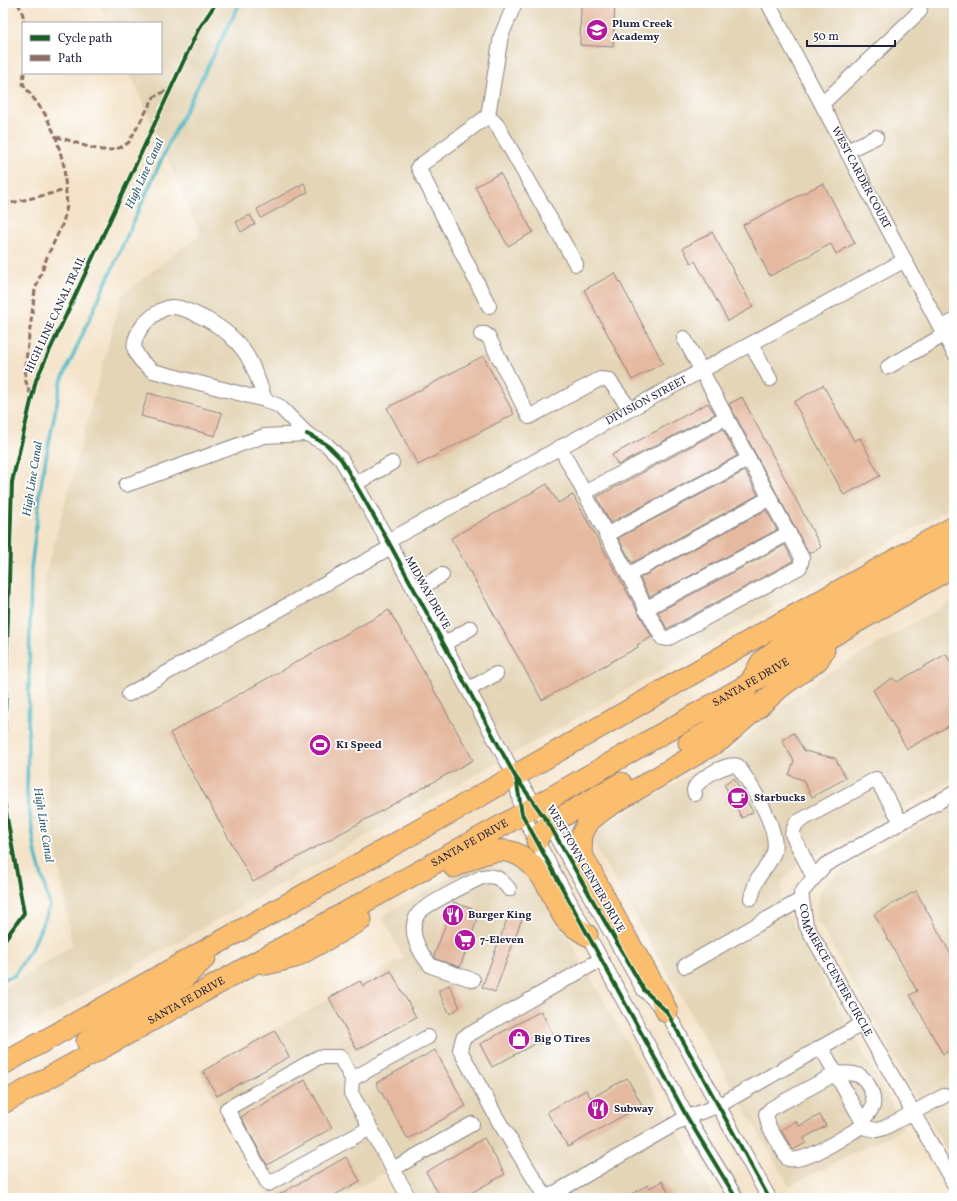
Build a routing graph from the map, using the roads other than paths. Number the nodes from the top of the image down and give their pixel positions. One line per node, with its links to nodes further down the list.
1 (515, 3): 5 (street)
2 (768, 3): 4 (street, WEST CARDER COURT)
3 (920, 12): 4 (street)
4 (822, 104): 7 (street, WEST CARDER COURT)
5 (488, 116): 9 (street); 10 (street)
6 (876, 137): 7 (street)
7 (847, 151): 8 (street, WEST CARDER COURT)
8 (905, 260): 12 (street, WEST CARDER COURT); 15 (street, DIVISION STREET)
9 (576, 264)
10 (489, 306)
11 (954, 321): 12 (street)
12 (942, 331): 16 (street, WEST CARDER COURT); 17 (street)
13 (481, 334): 21 (street)
14 (684, 338): 18 (street)
15 (751, 344): 18 (street, DIVISION STREET); 19 (street)
16 (954, 353)
17 (888, 366)
18 (701, 370): 21 (street, DIVISION STREET); 22 (street)
19 (770, 379)
20 (265, 400): 20 (street); 23 (street)
21 (630, 409): 24 (street, DIVISION STREET)
22 (727, 417): 25 (street); 29 (street)
23 (307, 434): 27 (street, MIDWAY DRIVE); 28 (street)
24 (560, 447): 29 (street); 34 (street, DIVISION STREET)
25 (749, 459): 30 (street); 33 (street)
26 (392, 463): 27 (street)
27 (355, 484): 34 (street, MIDWAY DRIVE)
28 (126, 485)
29 (584, 494): 33 (street)
30 (770, 498): 32 (street); 38 (street)
31 (954, 527): 48 (highway)
32 (789, 533): 40 (street); 40 (street)
33 (606, 535): 38 (street)
34 (390, 544): 39 (street, MIDWAY DRIVE); 47 (street, DIVISION STREET)
35 (954, 547): 45 (highway)
36 (954, 566): 42 (highway, SANTA FE DRIVE)
37 (442, 575): 39 (street)
38 (628, 576): 40 (street)
39 (415, 591): 43 (street, MIDWAY DRIVE)
40 (645, 609)
41 (472, 628): 43 (street)
42 (833, 636): 45 (highway, SANTA FE DRIVE); 65 (highway)
43 (444, 644): 46 (street, MIDWAY DRIVE)
44 (496, 674): 46 (street)
45 (750, 685): 51 (highway, SANTA FE DRIVE); 53 (highway)
46 (469, 689): 48 (street, MIDWAY DRIVE)
47 (129, 694)
48 (515, 776): 51 (street, WEST TOWN CENTER DRIVE); 59 (highway)
49 (954, 793): 52 (street, COMMERCE CENTER CIRCLE)
50 (695, 794): 57 (street)
51 (529, 809): 53 (street, WEST TOWN CENTER DRIVE); 54 (street, WEST TOWN CENTER DRIVE); 63 (highway, SANTA FE DRIVE)
52 (901, 822): 55 (street, COMMERCE CENTER CIRCLE); 55 (street)
53 (548, 824): 54 (highway); 65 (street, WEST TOWN CENTER DRIVE)
54 (537, 841): 60 (street, WEST TOWN CENTER DRIVE)
55 (814, 878): 58 (street, COMMERCE CENTER CIRCLE)
56 (509, 889): 64 (street)
57 (751, 898)
58 (802, 899): 62 (street); 66 (street, COMMERCE CENTER CIRCLE)
59 (230, 935): 69 (highway); 72 (highway)
60 (587, 935): 61 (street, WEST TOWN CENTER DRIVE); 63 (highway)
61 (600, 960): 77 (street, WEST TOWN CENTER DRIVE); 84 (street)
62 (685, 966)
63 (241, 970): 74 (highway, SANTA FE DRIVE)
64 (473, 980)
65 (667, 1012): 75 (street, WEST TOWN CENTER DRIVE)
66 (862, 1024): 68 (street); 76 (street, COMMERCE CENTER CIRCLE)
67 (428, 1036): 71 (street)
68 (821, 1047): 70 (street); 75 (street)
69 (3, 1064)
70 (835, 1074): 78 (street); 78 (street); 78 (street)
71 (352, 1079): 80 (street); 80 (street)
72 (3, 1089)
73 (944, 1096): 76 (street)
74 (3, 1103)
75 (718, 1106): 77 (street); 86 (street, WEST TOWN CENTER DRIVE)
76 (913, 1113): 78 (street); 82 (street, COMMERCE CENTER CIRCLE)
77 (687, 1117): 84 (street); 85 (street, WEST TOWN CENTER DRIVE)
78 (863, 1123)
79 (472, 1124): 81 (street)
80 (370, 1128): 81 (street)
81 (393, 1170): 83 (street)
82 (954, 1184)
83 (409, 1198)
84 (546, 1198)
85 (736, 1198)
86 (770, 1198)

